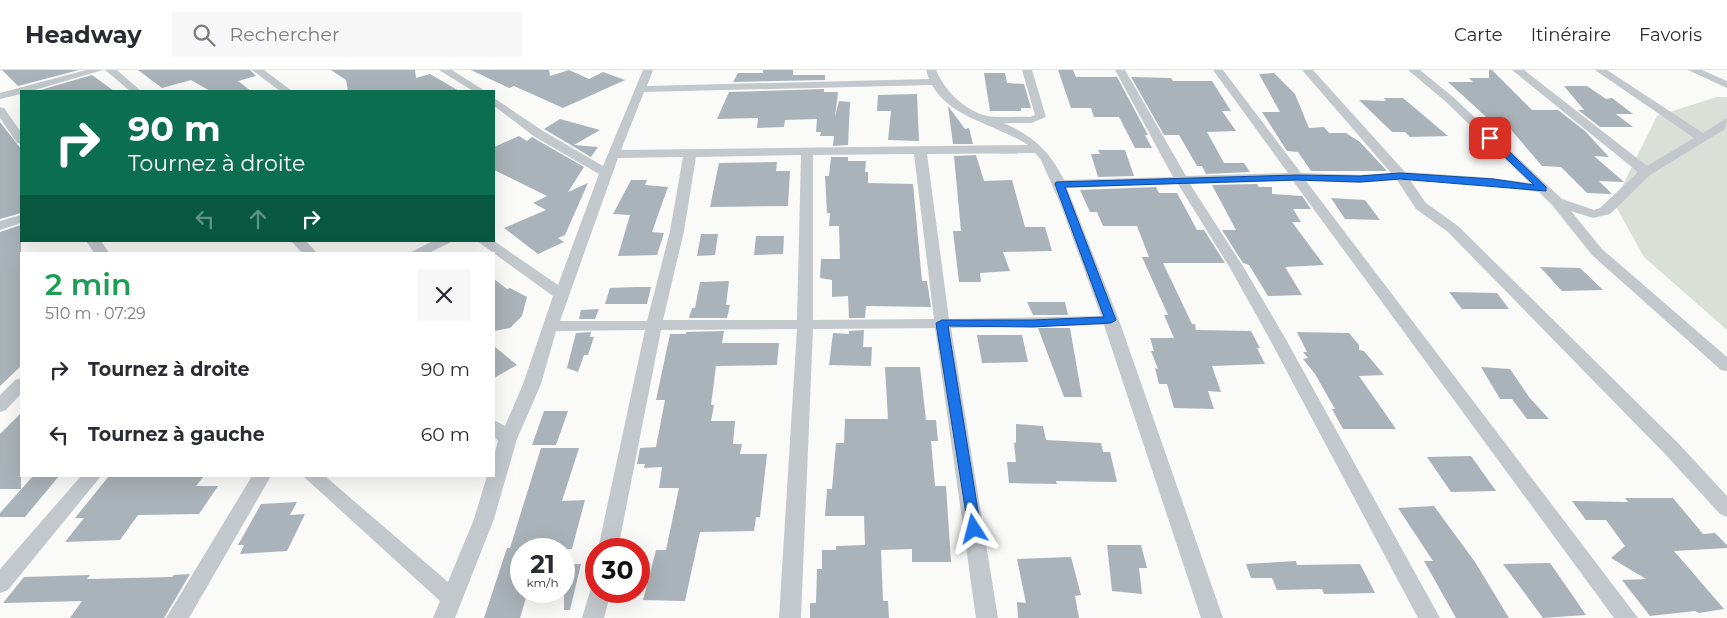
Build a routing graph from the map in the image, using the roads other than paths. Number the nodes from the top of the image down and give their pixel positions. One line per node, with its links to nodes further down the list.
1 (98, 70): 18 (street)
2 (110, 70): 19 (street)
3 (257, 70): 20 (street)
4 (444, 70): 21 (street)
5 (648, 70): 17 (street)
6 (931, 70): 15 (street)
7 (1027, 70): 26 (street)
8 (1120, 70): 40 (street)
9 (1218, 70): 39 (street)
10 (1307, 70): 38 (street)
11 (1413, 70): 42 (street)
12 (1516, 70): 36 (street)
13 (1600, 70): 29 (street)
14 (1693, 70): 16 (street)
15 (934, 82): 17 (street); 26 (street)
16 (1727, 85)
17 (640, 89): 35 (street)
18 (23, 90)
19 (135, 90)
20 (286, 90)
21 (478, 90)
22 (20, 91): 23 (street)
23 (0, 96)
24 (495, 102): 37 (street)
25 (0, 110): 28 (street)
26 (983, 119): 31 (street)
27 (1727, 121): 29 (street)
28 (5, 128): 30 (street)
29 (1702, 138): 36 (street)
30 (20, 139)
31 (1039, 149): 32 (street); 41 (street)
32 (920, 150): 33 (street); 57 (street)
33 (807, 152): 34 (street); 58 (street)
34 (690, 153): 35 (street); 59 (street)
35 (614, 154): 37 (street)
36 (1646, 172): 44 (street)
37 (606, 173): 55 (street)
38 (1400, 176): 39 (street); 42 (street); 69 (street)
39 (1296, 177): 40 (street); 81 (street)
40 (1182, 181): 41 (street); 80 (street)
41 (1060, 184): 56 (street)
42 (1543, 189): 43 (street)
43 (1557, 202): 44 (street); 47 (street)
44 (1593, 214): 47 (street)
45 (20, 219): 46 (street)
46 (0, 226)
47 (1582, 233): 61 (street)
48 (94, 242): 52 (street)
49 (299, 242): 53 (street)
50 (444, 242): 54 (street)
51 (485, 242): 55 (street)
52 (101, 252)
53 (309, 252)
54 (419, 252)
55 (562, 294): 60 (street)
56 (1111, 320): 57 (street); 79 (street)
57 (942, 323): 58 (street); 78 (street)
58 (804, 324): 59 (street); 77 (street)
59 (654, 325): 60 (street); 70 (street)
60 (550, 326): 65 (street)
61 (1727, 366)
62 (20, 385): 63 (street)
63 (0, 406)
64 (495, 427): 65 (street)
65 (508, 439): 72 (street)
66 (91, 477): 71 (street)
67 (261, 477): 74 (street)
68 (313, 477): 72 (street)
69 (1727, 509)
70 (610, 538)
71 (0, 584)
72 (452, 598): 75 (street)
73 (597, 603): 76 (street)
74 (177, 618)
75 (444, 618)
76 (593, 618)
77 (790, 618)
78 (987, 618)
79 (1212, 618)
80 (1429, 618)
81 (1626, 618)

